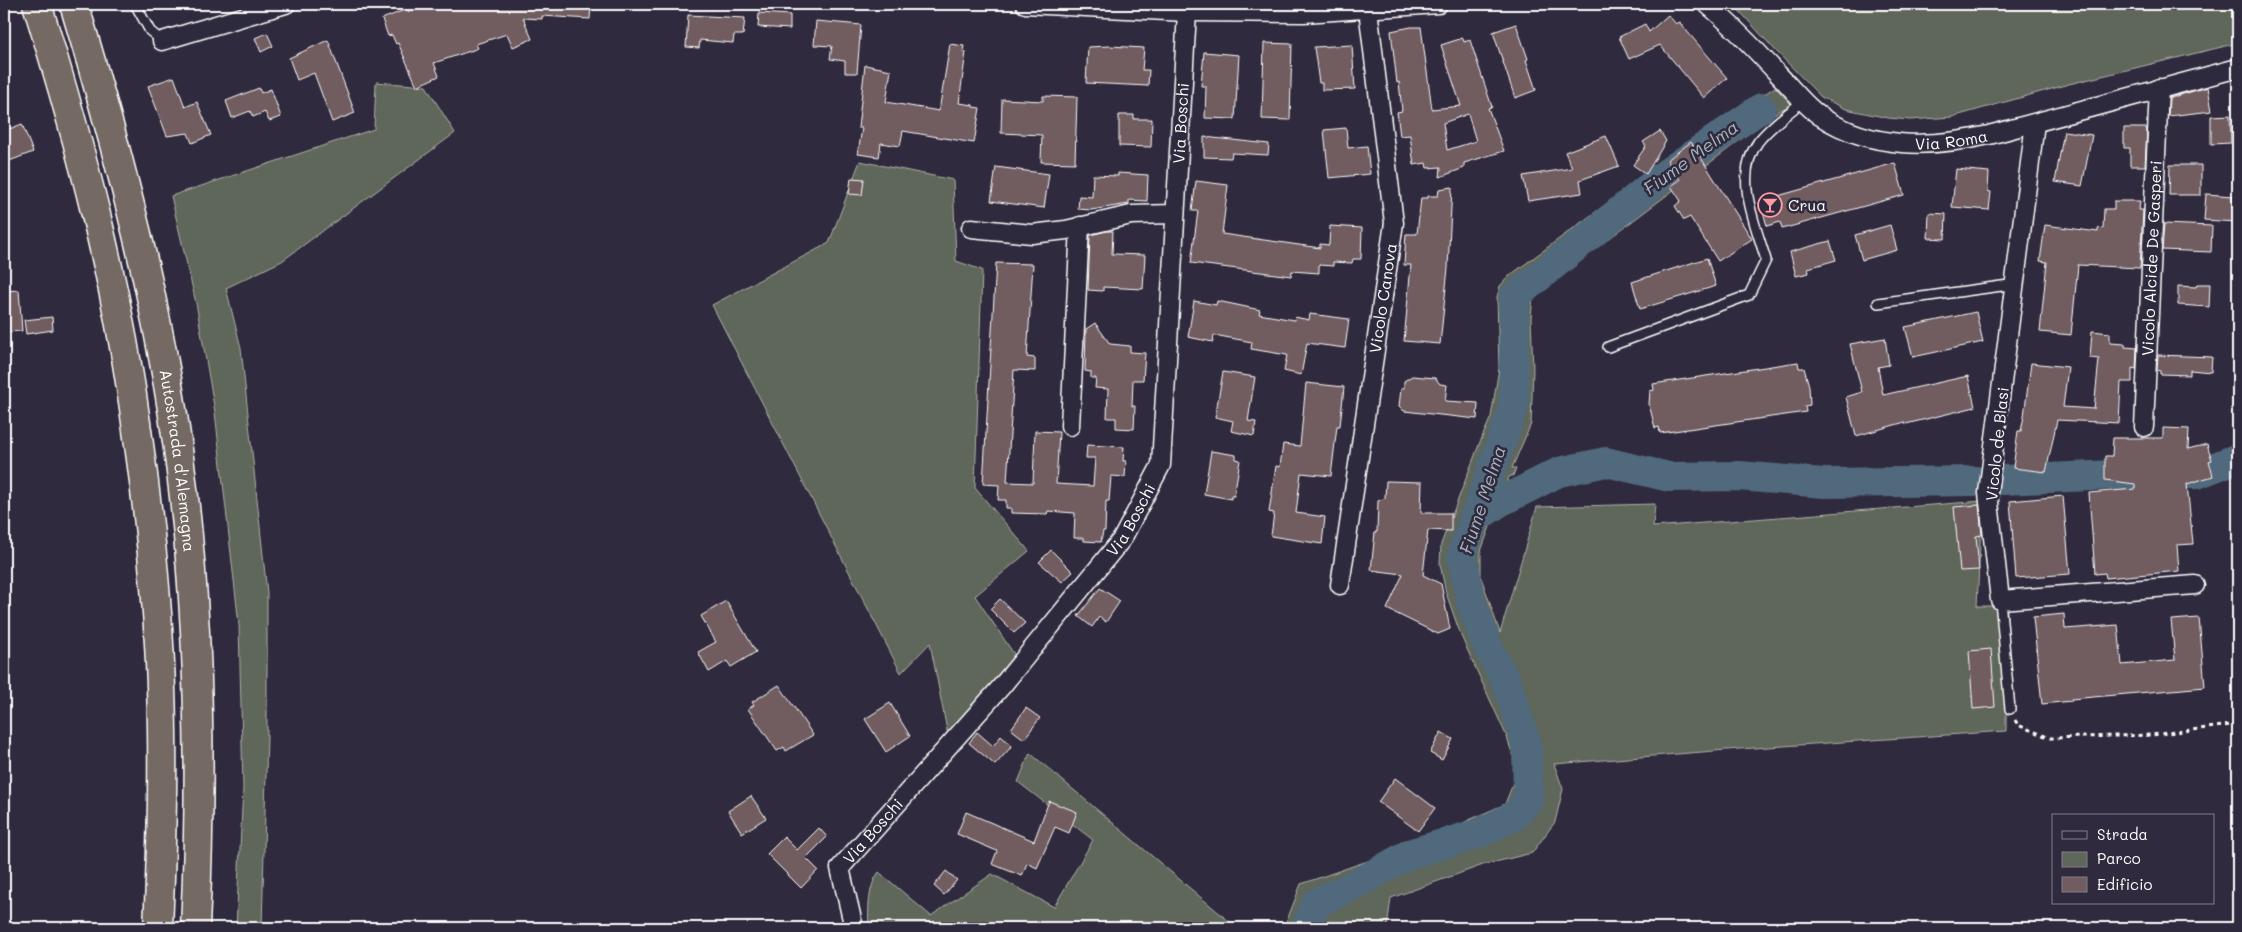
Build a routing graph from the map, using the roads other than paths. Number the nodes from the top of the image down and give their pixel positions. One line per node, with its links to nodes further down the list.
1 (37, 4): 27 (highway)
2 (74, 4): 28 (highway, Autostrada d'Alemagna)
3 (135, 4): 10 (lane)
4 (286, 4): 10 (street)
5 (1025, 4): 9 (street)
6 (1438, 4): 8 (street)
7 (1707, 4): 13 (street, Via Roma)
8 (1368, 9): 9 (street); 23 (street, Vicolo Canova)
9 (1187, 12): 15 (street, Via Boschi)
10 (162, 41)
11 (2238, 68): 12 (street, Via Roma)
12 (2159, 88): 14 (street, Via Roma); 22 (street, Vicolo Alcide De Gasperi)
13 (1804, 100): 14 (street, Via Roma); 20 (lane)
14 (2035, 123): 18 (street, Vicolo de Blasi)
15 (1176, 214): 16 (street); 29 (street, Via Boschi)
16 (1080, 226): 17 (street); 21 (street)
17 (971, 228)
18 (2016, 284): 19 (lane); 25 (street, Vicolo de Blasi)
19 (1878, 303)
20 (1608, 347)
21 (1070, 426)
22 (2144, 427)
23 (1340, 585)
24 (2195, 585): 25 (street)
25 (2000, 600): 26 (lane)
26 (2010, 709)
27 (158, 928)
28 (195, 928)
29 (854, 928)

